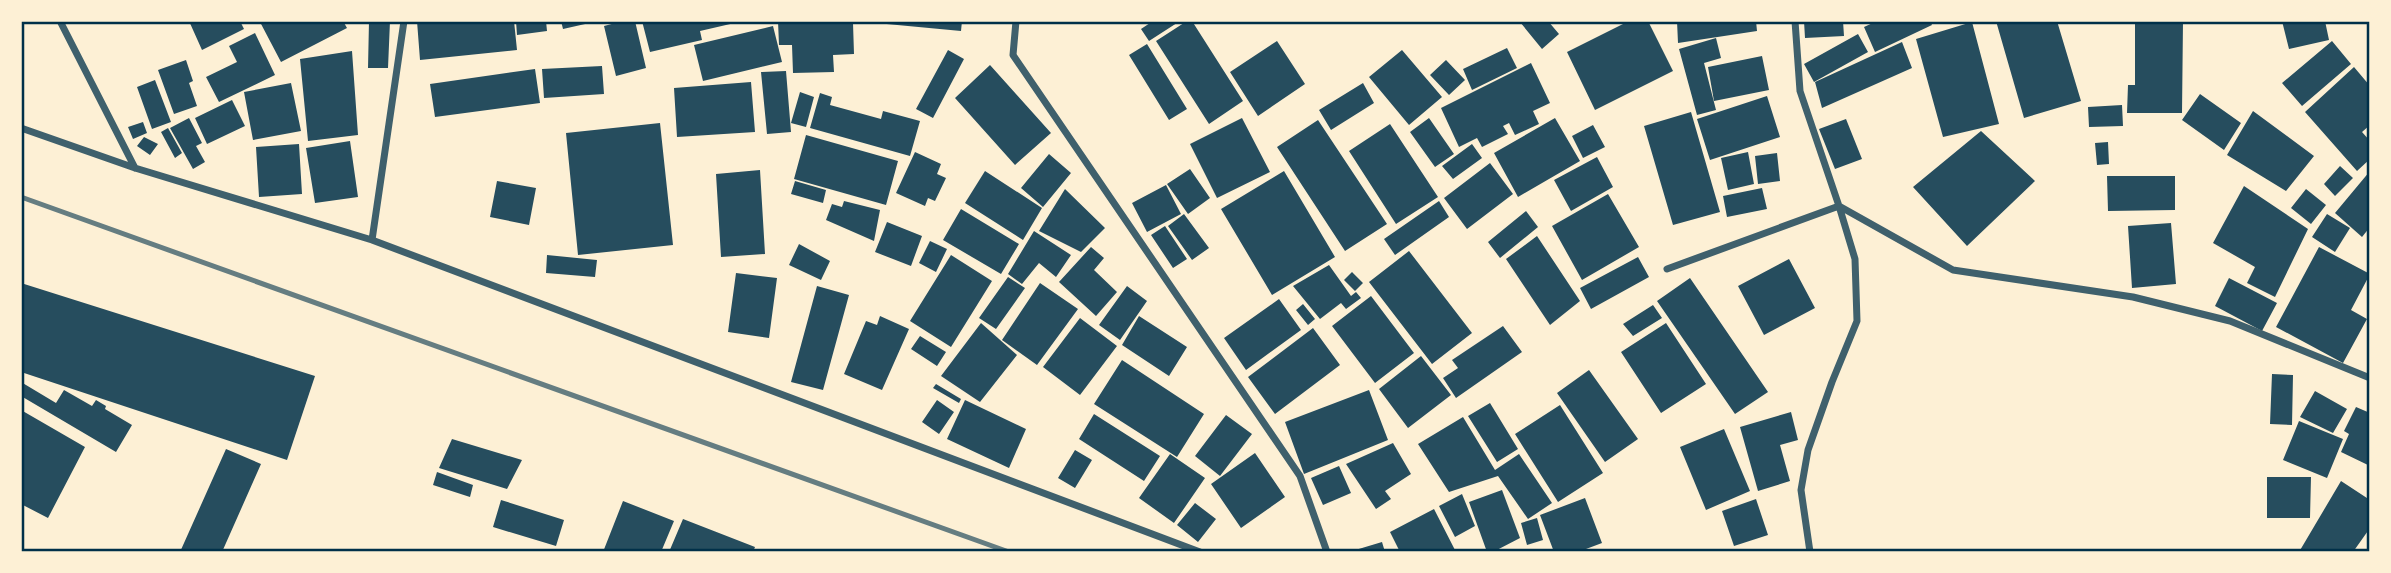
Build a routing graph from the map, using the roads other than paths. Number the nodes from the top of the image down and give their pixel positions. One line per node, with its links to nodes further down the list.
1 (60, 21): 6 (street)
2 (404, 21): 8 (street)
3 (1016, 21): 12 (street)
4 (1795, 21): 7 (street)
5 (21, 128): 6 (street)
6 (135, 168): 8 (street)
7 (1839, 206): 9 (street); 10 (street); 13 (street)
8 (372, 240): 11 (street)
9 (1667, 269)
10 (2370, 378)
11 (1200, 552)
12 (1327, 552)
13 (1810, 552)

